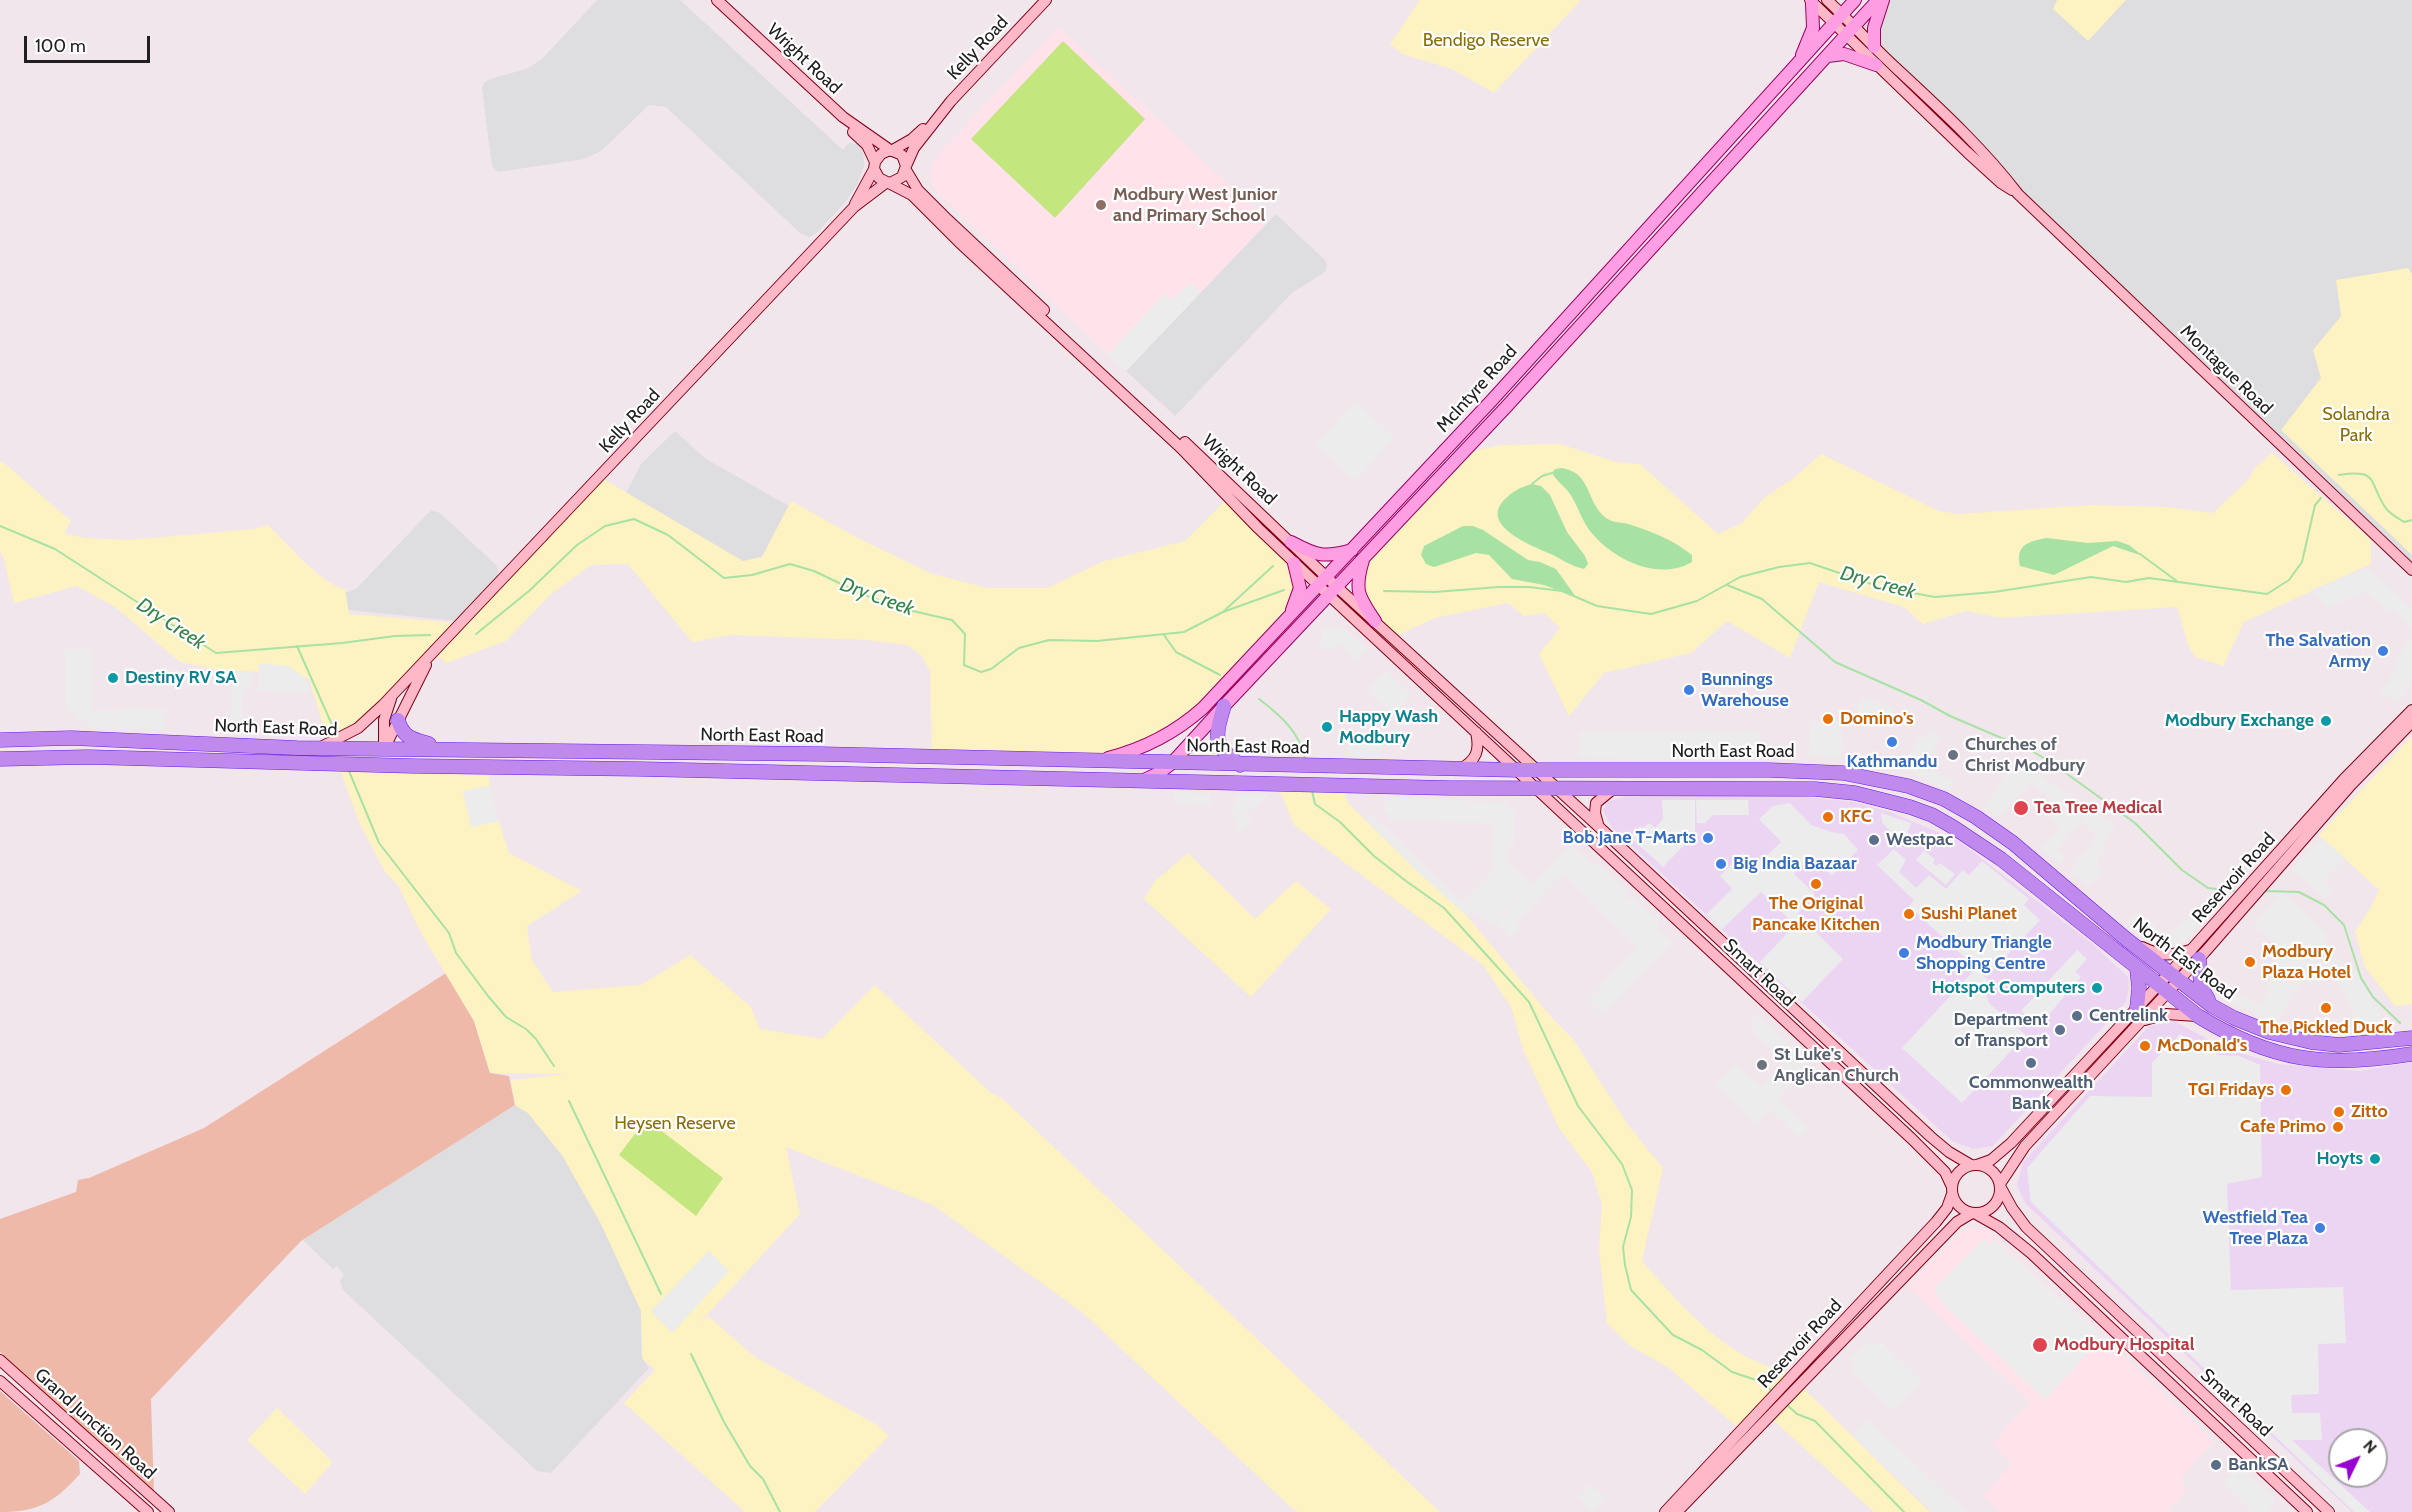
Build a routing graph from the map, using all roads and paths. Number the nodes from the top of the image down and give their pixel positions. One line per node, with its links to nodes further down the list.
1 (717, 0): 14 (main road, Wright Road)
2 (1046, 0): 15 (main road, Kelly Road)
3 (1827, 0): 8 (main road, Montague Road)
4 (1855, 0): 8 (main road, McIntyre Road)
5 (1878, 0): 9 (main road, McIntyre Road)
6 (1883, 0): 10 (main road)
7 (1811, 1): 8 (main road, Montague Road); 12 (main road)
8 (1838, 19): 9 (main road, Montague Road); 12 (main road, McIntyre Road)
9 (1851, 31): 10 (main road, Montague Road); 11 (main road, McIntyre Road); 13 (main road, Montague Road)
10 (1874, 47): 20 (main road, Montague Road)
11 (1828, 56): 13 (main road); 24 (main road, McIntyre Road)
12 (1798, 65): 23 (main road, McIntyre Road)
13 (1876, 65): 20 (main road, Montague Road)
14 (843, 117): 16 (main road, Wright Road); 17 (main road, Wright Road)
15 (936, 121): 16 (main road, Kelly Road); 18 (main road, Kelly Road)
16 (890, 151): 17 (main road); 18 (main road)
17 (875, 165): 19 (main road); 21 (main road, Kelly Road)
18 (906, 168): 19 (main road); 22 (main road, Wright Road)
19 (889, 182): 21 (main road, Kelly Road); 25 (main road, Wright Road)
20 (2018, 194): 26 (main road, Montague Road)
21 (854, 207): 31 (main road, Kelly Road)
22 (1291, 543): 23 (main road); 27 (main road, Wright Road)
23 (1353, 549): 27 (main road, McIntyre Road)
24 (1365, 556): 28 (main road, McIntyre Road); 30 (main road)
25 (1294, 562): 27 (main road, Wright Road); 29 (main road)
26 (2412, 570)
27 (1323, 582): 28 (main road, Wright Road); 29 (main road, McIntyre Road)
28 (1333, 591): 30 (main road, Wright Road); 33 (main road, McIntyre Road); 37 (main road, Wright Road)
29 (1289, 616): 49 (main road, McIntyre Road)
30 (1375, 621): 58 (main road, Wright Road)
31 (429, 657): 32 (main road, Kelly Road); 35 (main road, Kelly Road)
32 (395, 691): 40 (main road, Kelly Road); 41 (main road, Kelly Road)
33 (1224, 706): 50 (main road, McIntyre Road); 52 (highway)
34 (2412, 710): 70 (main road, Reservoir Road)
35 (398, 720): 41 (main road, Kelly Road); 42 (highway)
36 (2412, 722): 70 (main road, Reservoir Road)
37 (1476, 732): 56 (main road); 57 (main road, Wright Road)
38 (54, 738): 39 (highway, North East Road); 40 (highway, North East Road); 46 (highway); 47 (highway)
39 (0, 740)
40 (321, 747): 41 (highway, North East Road)
41 (384, 749): 42 (highway, North East Road); 51 (highway); 53 (highway)
42 (443, 751): 43 (highway, North East Road)
43 (624, 752): 44 (highway, North East Road); 54 (highway); 55 (highway)
44 (779, 754): 45 (highway, North East Road); 59 (highway)
45 (821, 754): 49 (highway, North East Road); 59 (highway)
46 (73, 757): 47 (highway, North East Road); 51 (highway, North East Road)
47 (35, 758): 48 (highway, North East Road)
48 (0, 759)
49 (1096, 762): 50 (highway, North East Road)
50 (1172, 763): 52 (highway, North East Road); 61 (main road, McIntyre Road)
51 (359, 765): 53 (highway, North East Road)
52 (1240, 765): 56 (highway, North East Road)
53 (413, 766): 54 (highway, North East Road)
54 (607, 768): 55 (highway, North East Road)
55 (641, 769): 59 (highway, North East Road)
56 (1460, 769): 57 (highway, North East Road)
57 (1518, 770): 58 (highway, North East Road); 63 (main road, Wright Road)
58 (1537, 770): 60 (highway, North East Road); 64 (main road, Wright Road)
59 (804, 772): 61 (highway, North East Road)
60 (1860, 776): 62 (highway, North East Road); 66 (highway)
61 (1142, 780): 63 (highway, North East Road)
62 (1889, 782): 67 (highway); 69 (highway, North East Road)
63 (1538, 789): 64 (highway, North East Road); 81 (main road, Smart Road)
64 (1557, 789): 65 (highway, North East Road); 68 (main road, Smart Road)
65 (1613, 789): 66 (highway, North East Road); 68 (main road)
66 (1859, 794): 67 (highway, North East Road)
67 (1932, 815): 71 (highway, North East Road)
68 (1598, 826): 79 (main road, Smart Road)
69 (2126, 939): 70 (main road); 72 (highway, North East Road)
70 (2195, 955): 72 (main road, Reservoir Road); 74 (highway)
71 (2137, 969): 73 (highway, North East Road); 75 (highway)
72 (2175, 977): 73 (main road, Reservoir Road); 74 (highway, North East Road)
73 (2163, 989): 75 (main road, Reservoir Road); 76 (highway, North East Road)
74 (2212, 1006): 77 (highway, North East Road)
75 (2139, 1015): 76 (main road); 79 (main road, Reservoir Road); 80 (main road, Reservoir Road)
76 (2198, 1016): 78 (highway, North East Road)
77 (2412, 1038)
78 (2412, 1054)
79 (1974, 1165): 80 (main road); 81 (main road)
80 (2000, 1185): 82 (main road); 93 (main road, Smart Road)
81 (1952, 1190): 82 (main road); 85 (main road, Reservoir Road)
82 (1974, 1214): 85 (main road, Reservoir Road); 92 (main road, Smart Road)
83 (0, 1360): 86 (main road, Grand Junction Road)
84 (4, 1385): 87 (main road, Grand Junction Road)
85 (1779, 1399): 88 (main road, Reservoir Road)
86 (106, 1456): 87 (main road); 90 (main road, Grand Junction Road)
87 (96, 1467): 89 (main road, Grand Junction Road)
88 (1677, 1508): 91 (main road, Reservoir Road)
89 (148, 1512)
90 (169, 1512)
91 (1665, 1512)
92 (2307, 1512)
93 (2328, 1512)

